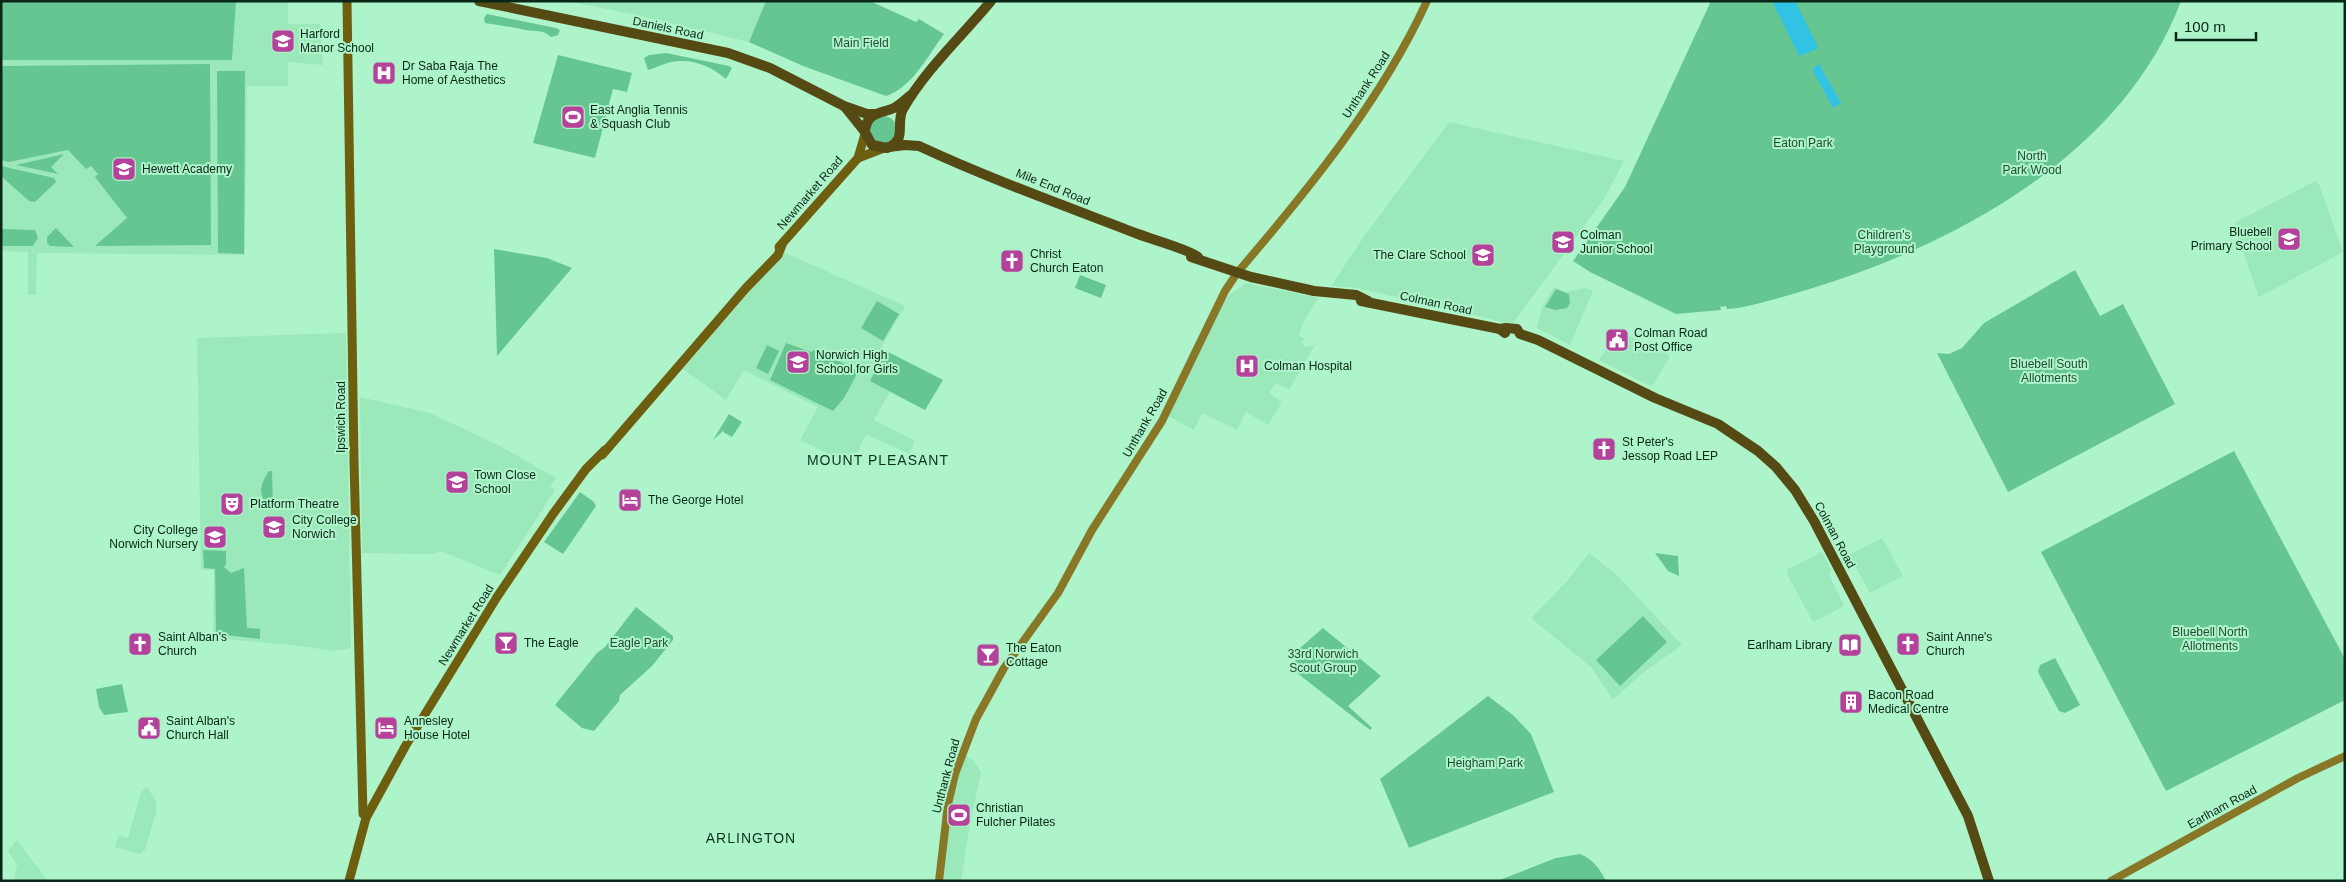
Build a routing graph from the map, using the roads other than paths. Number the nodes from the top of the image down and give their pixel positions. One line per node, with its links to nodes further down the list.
1 (348, 1): 6 (main road, Ipswich Road)
2 (352, 1): 6 (main road, Ipswich Road)
3 (478, 1): 8 (highway, Daniels Road)
4 (991, 1): 7 (highway)
5 (1427, 1): 15 (street, Unthank Road)
6 (349, 20): 17 (main road, Ipswich Road)
7 (911, 95): 9 (highway); 10 (highway)
8 (844, 106): 9 (highway, Daniels Road); 11 (highway, Daniels Road)
9 (878, 113): 10 (highway); 11 (highway, Newmarket Road)
10 (901, 126): 12 (highway, Mile End Road); 13 (highway)
11 (865, 133): 13 (highway); 14 (main road, Newmarket Road)
12 (919, 146): 13 (highway, Mile End Road); 15 (highway, Mile End Road)
13 (887, 148): 14 (main road, Newmarket Road)
14 (858, 158): 17 (main road, Newmarket Road)
15 (1237, 273): 20 (street, Unthank Road); 21 (highway, Colman Road)
16 (2345, 756): 22 (street, Earlham Road)
17 (365, 819): 18 (main road, Newmarket Road); 18 (main road)
18 (360, 843): 19 (main road)
19 (349, 881)
20 (939, 881)
21 (1989, 881)
22 (2111, 881)

